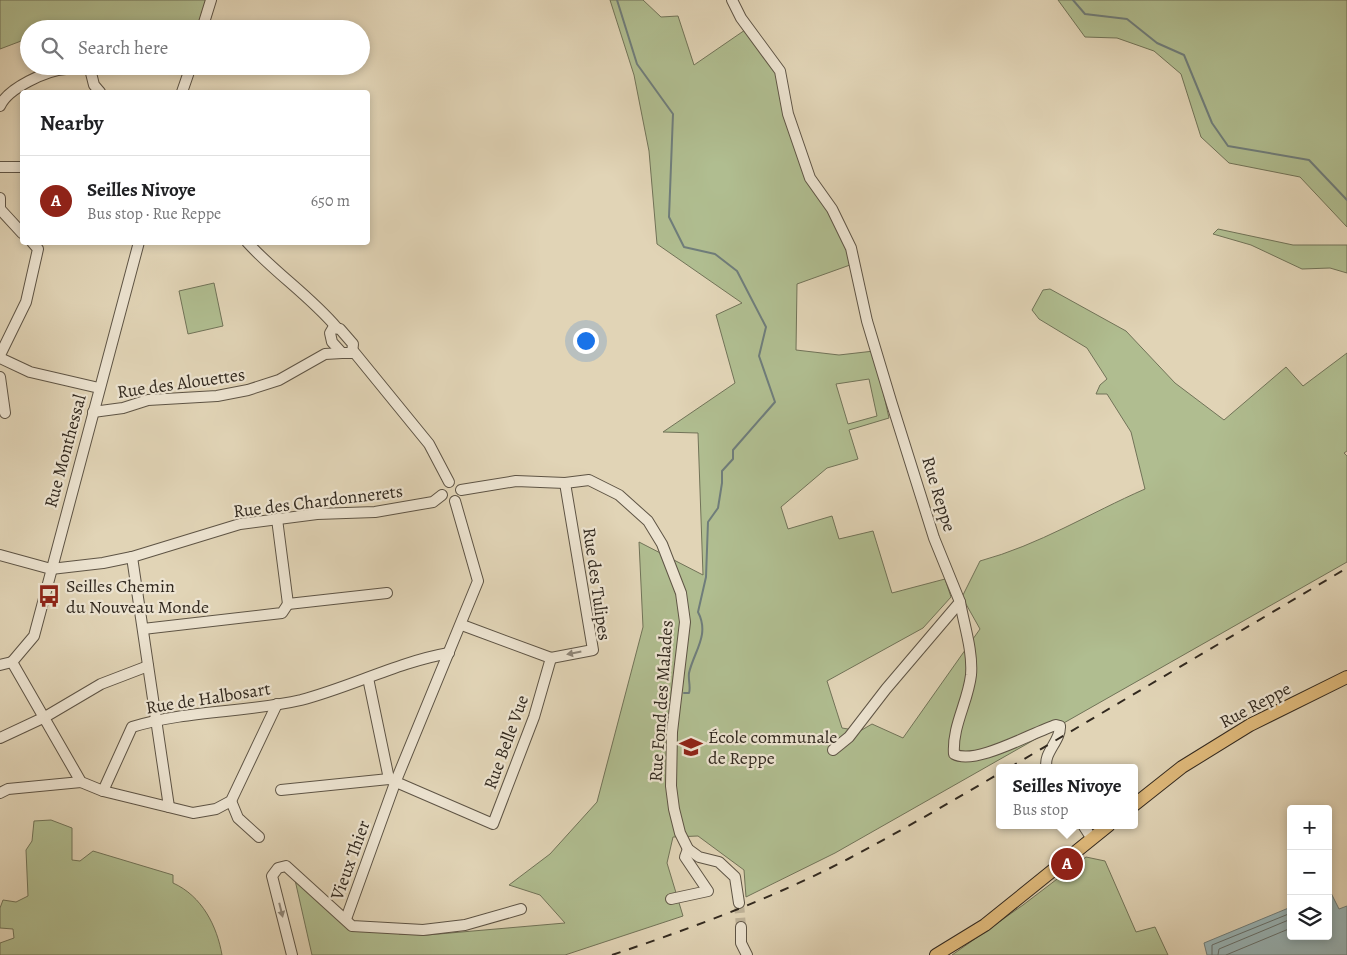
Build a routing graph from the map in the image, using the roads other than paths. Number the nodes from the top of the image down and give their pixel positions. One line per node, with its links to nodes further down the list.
1 (211, 0): 3 (street)
2 (732, 0): 36 (street, Rue Reppe)
3 (205, 20)
4 (46, 75): 9 (street)
5 (91, 75): 7 (street)
6 (188, 75): 8 (street)
7 (98, 90)
8 (183, 90)
9 (0, 106)
10 (20, 167): 11 (street)
11 (0, 168)
12 (0, 198): 13 (street)
13 (20, 231)
14 (35, 245): 21 (street)
15 (138, 245): 23 (street, Rue Monthessal)
16 (250, 245): 17 (street)
17 (333, 332): 18 (street); 19 (street); 20 (street)
18 (354, 352): 19 (street, Rue des Alouettes); 26 (street)
19 (342, 353): 20 (street, Rue des Alouettes)
20 (325, 354): 24 (street, Rue des Alouettes)
21 (0, 357): 23 (street)
22 (0, 377): 25 (street)
23 (99, 388): 24 (street, Rue Monthessal)
24 (93, 412): 34 (street, Rue Monthessal)
25 (5, 414)
26 (449, 482): 28 (street); 29 (street)
27 (565, 482): 28 (street, Rue Fond des Malades); 41 (street, Rue des Tulipes, one-way to 41); 65 (street, Rue Fond des Malades)
28 (461, 490): 30 (street)
29 (442, 495): 30 (street); 31 (street, Rue des Chardonnerets)
30 (455, 501): 38 (street, Vieux Thier)
31 (278, 519): 33 (street, Rue des Chardonnerets); 37 (street)
32 (0, 555): 34 (street)
33 (132, 558): 34 (street, Rue des Chardonnerets); 39 (street)
34 (51, 569): 42 (street, Rue Monthessal)
35 (387, 592): 37 (street)
36 (960, 602): 51 (street); 52 (street, Rue Reppe)
37 (288, 604): 39 (street)
38 (462, 626): 40 (street, Vieux Thier); 41 (street)
39 (143, 629): 44 (street)
40 (450, 653): 46 (street, Rue de Halbosart); 53 (street, Vieux Thier)
41 (551, 658): 53 (street, Rue Belle Vue)
42 (12, 662): 43 (street); 48 (street)
43 (0, 665)
44 (148, 666): 48 (street); 49 (street)
45 (1347, 677): 59 (main road, Rue Reppe)
46 (368, 678): 47 (street, Rue de Halbosart); 53 (street)
47 (277, 704): 49 (street, Rue de Halbosart); 58 (street)
48 (45, 717): 50 (street); 54 (street)
49 (156, 719): 56 (street, Rue de Halbosart); 60 (street)
50 (0, 738)
51 (832, 750)
52 (1048, 764)
53 (392, 781): 55 (street); 69 (street, Vieux Thier)
54 (81, 782): 56 (street); 57 (street)
55 (281, 790)
56 (104, 791): 60 (street)
57 (0, 793)
58 (231, 801): 60 (street); 63 (street)
59 (1138, 802)
60 (169, 807)
61 (1086, 829): 64 (street)
62 (1104, 829): 64 (main road)
63 (259, 837)
64 (1092, 839): 73 (main road)
65 (688, 849): 66 (street, Rue Fond des Malades); 67 (street)
66 (671, 899)
67 (739, 903)
68 (521, 910): 69 (street)
69 (346, 919): 71 (street, Vieux Thier, one-way to 71)
70 (741, 927): 72 (street)
71 (292, 955)
72 (747, 955)
73 (936, 955)

